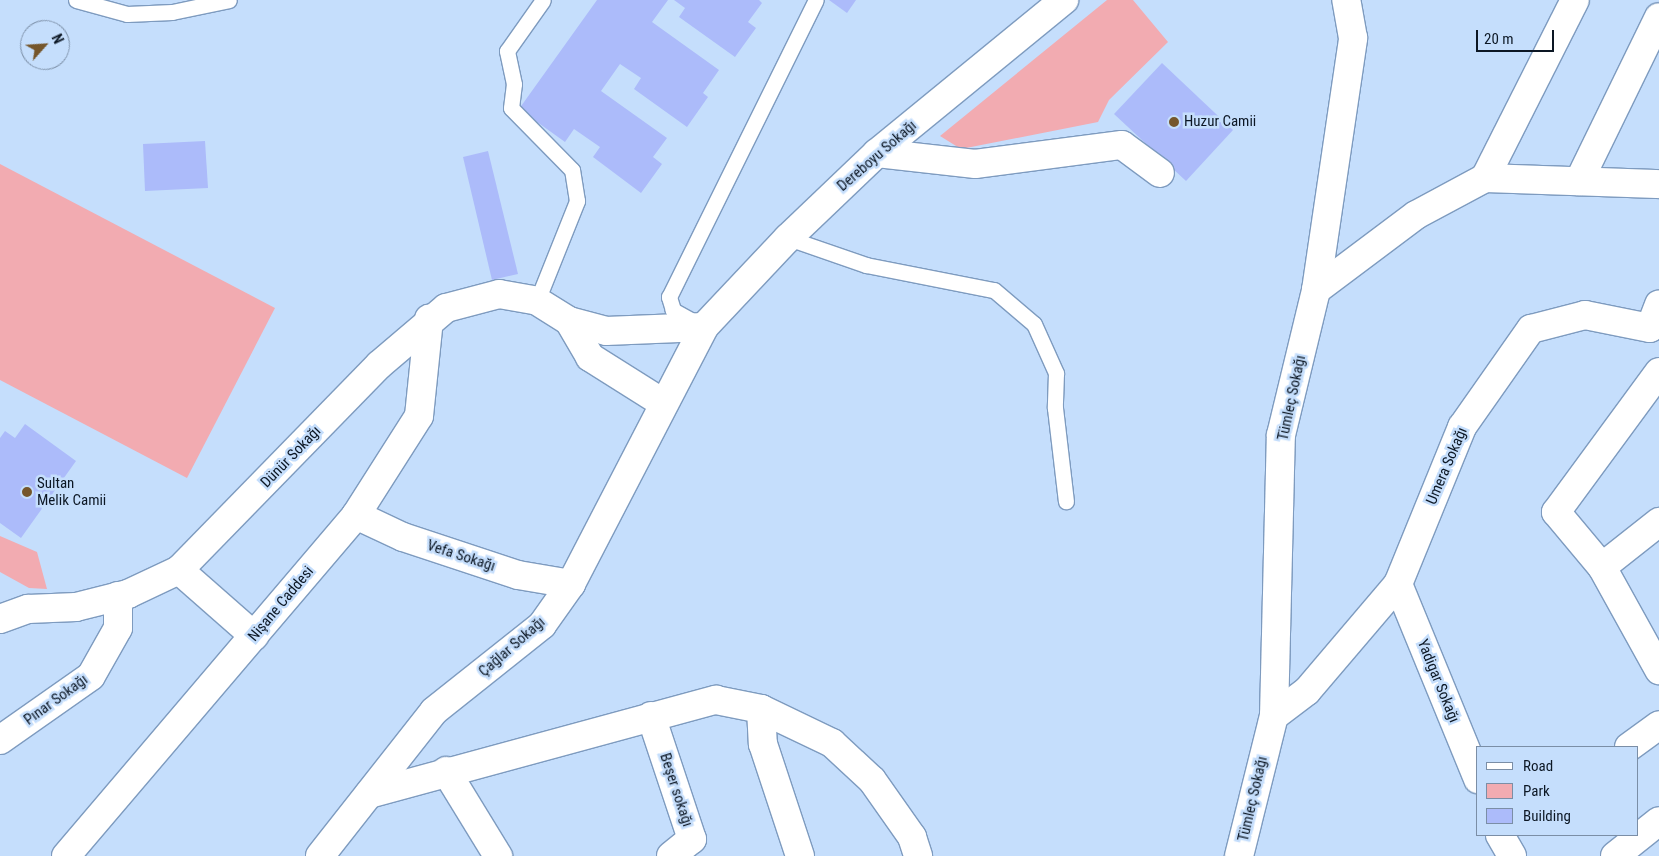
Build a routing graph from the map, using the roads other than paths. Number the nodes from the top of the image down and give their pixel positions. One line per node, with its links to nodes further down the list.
1 (76, 0): 2 (lane)
2 (229, 0)
3 (543, 0): 16 (lane)
4 (816, 0): 20 (lane)
5 (1064, 0): 9 (street, Dereboyu Sokağı)
6 (1346, 0): 15 (street, Tümleç Sokağı)
7 (1574, 0): 11 (street)
8 (1659, 17): 12 (street)
9 (877, 153): 10 (street); 14 (street, Dereboyu Sokağı)
10 (1160, 173)
11 (1485, 178): 12 (street); 15 (street)
12 (1579, 181): 13 (street)
13 (1659, 184)
14 (788, 238): 20 (street, Dereboyu Sokağı); 23 (lane)
15 (1316, 290): 36 (street, Tümleç Sokağı)
16 (537, 301): 17 (street, Dünür Sokağı); 18 (street, Dünür Sokağı)
17 (429, 319): 24 (street, Nişane Caddesi); 27 (street, Dünür Sokağı)
18 (569, 321): 20 (street, Dünür Sokağı); 22 (street, Dünür Sokağı)
19 (1656, 324): 29 (street, Umera Sokağı)
20 (704, 328): 22 (street, Çağlar Sokağı)
21 (1659, 372): 26 (street)
22 (663, 403): 28 (street, Çağlar Sokağı)
23 (1066, 501)
24 (356, 515): 28 (street, Vefa Sokağı); 32 (street, Nişane Caddesi)
25 (1659, 522): 26 (street)
26 (1602, 567): 33 (street)
27 (179, 570): 30 (street, Dünür Sokağı); 32 (street)
28 (571, 584): 42 (street, Çağlar Sokağı)
29 (1398, 584): 36 (street, Umera Sokağı); 41 (street, Yadigar Sokağı)
30 (118, 596): 31 (street, Dünür Sokağı); 38 (street, Pınar Sokağı)
31 (0, 619)
32 (254, 636): 44 (street, Nişane Caddesi)
33 (1659, 670)
34 (761, 709): 35 (street); 48 (street); 49 (street)
35 (651, 716): 40 (street); 47 (street, Beşer sokağı)
36 (1274, 716): 50 (street, Tümleç Sokağı)
37 (1659, 725): 39 (street)
38 (0, 740)
39 (1630, 746)
40 (446, 770): 42 (street); 46 (street)
41 (1476, 774)
42 (369, 794): 45 (street, Çağlar Sokağı)
43 (1659, 821): 51 (street)
44 (66, 856)
45 (320, 856)
46 (498, 856)
47 (671, 856)
48 (800, 856)
49 (918, 856)
50 (1239, 856)
51 (1616, 856)

